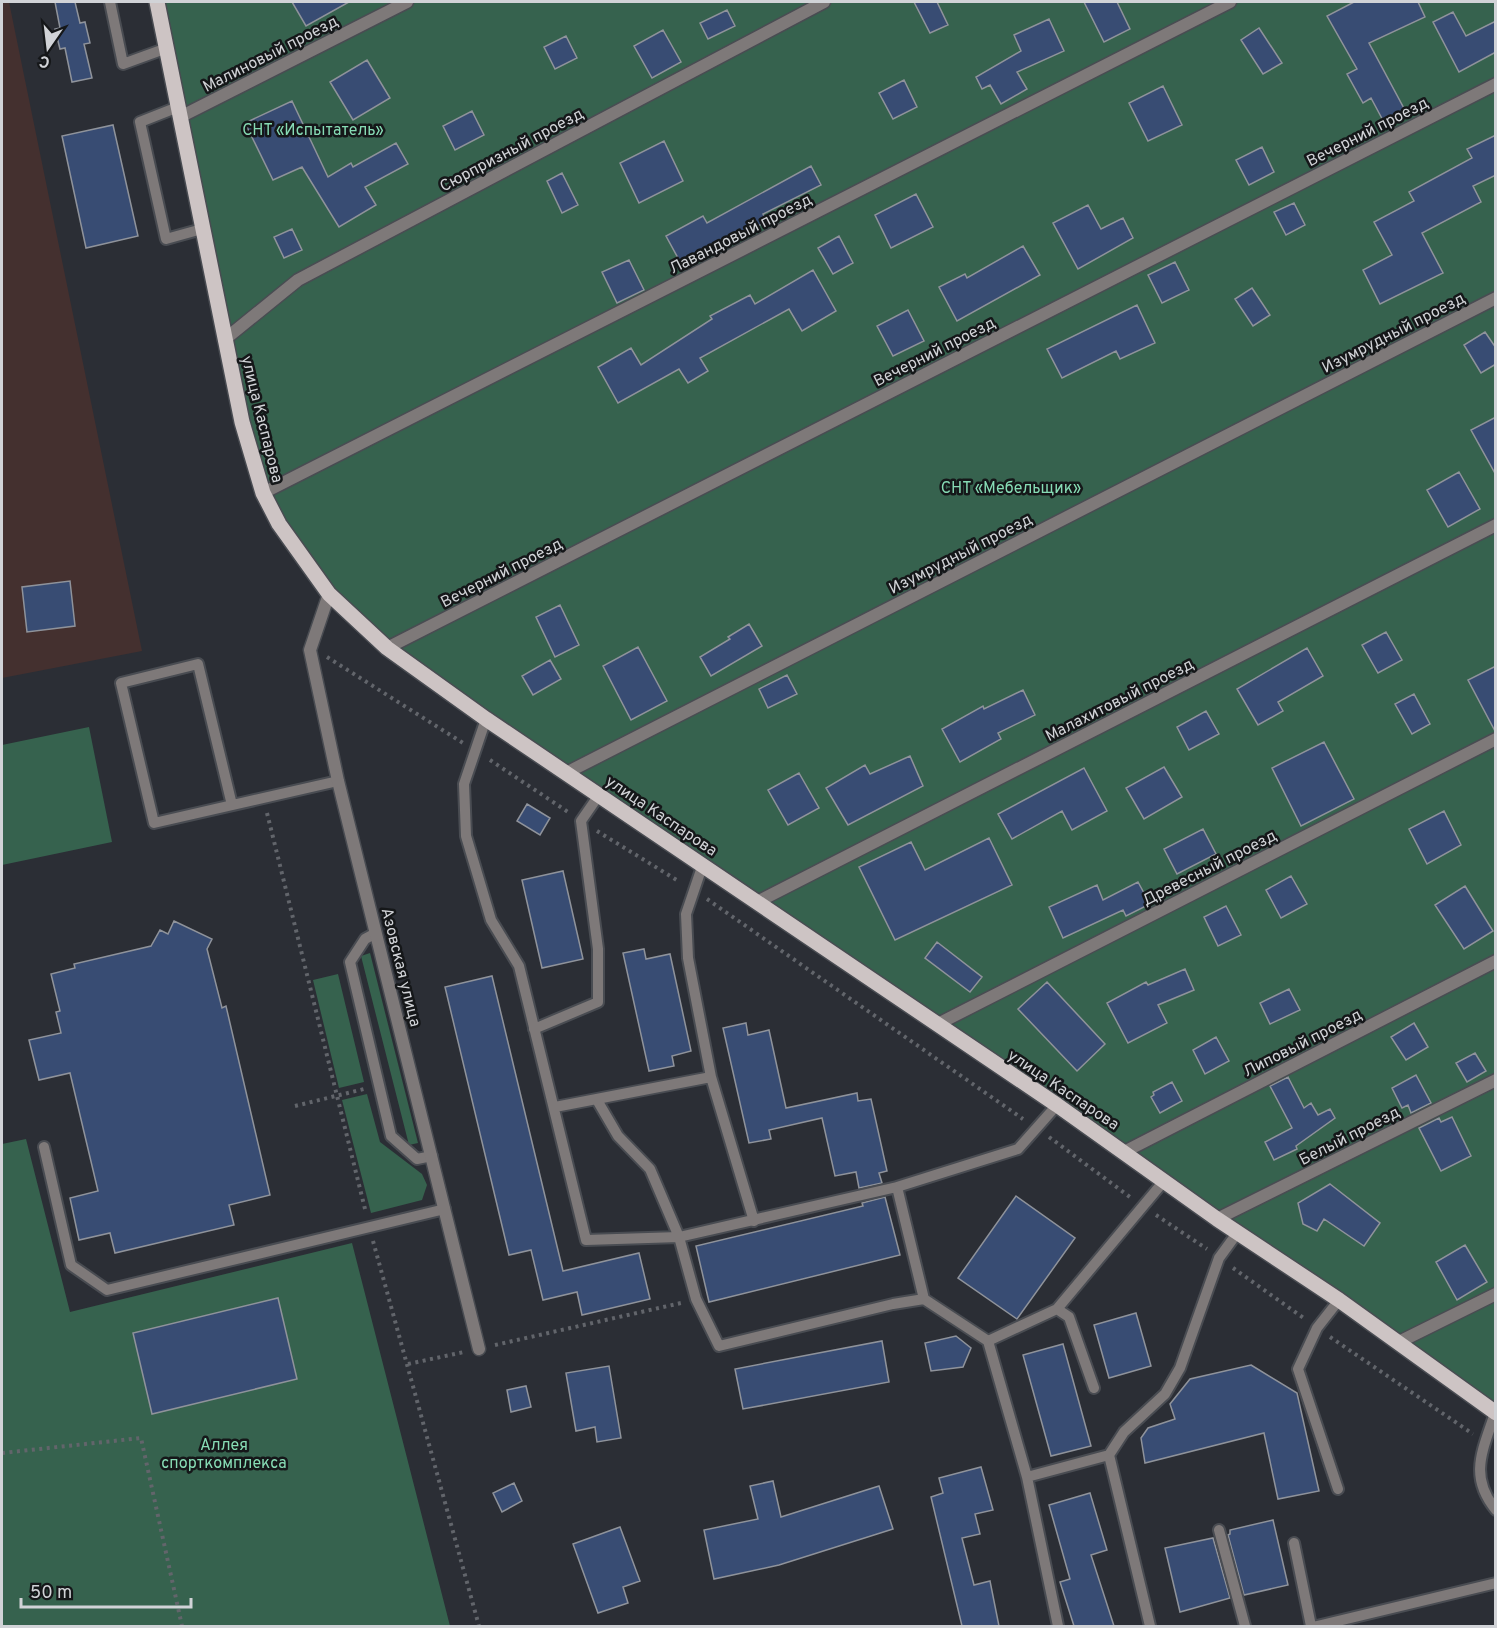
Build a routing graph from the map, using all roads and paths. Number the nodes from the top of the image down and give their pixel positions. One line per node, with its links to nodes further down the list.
1 (110, 2): 6 (lane)
2 (157, 2): 6 (main road, улица Каспарова)
3 (407, 2): 8 (street, Малиновый проезд)
4 (824, 2): 11 (street, Сюрпризный проезд)
5 (1230, 2): 12 (street, Лавандовый проезд)
6 (166, 48): 8 (main road, улица Каспарова)
7 (1496, 84): 15 (street, Вечерний проезд)
8 (179, 112): 9 (main road, улица Каспарова); 9 (lane)
9 (202, 229): 11 (main road, улица Каспарова)
10 (1496, 298): 20 (street, Изумрудный проезд)
11 (225, 340): 12 (main road, улица Каспарова)
12 (263, 493): 14 (main road, улица Каспарова)
13 (1496, 525): 27 (street, Малахитовый проезд)
14 (329, 594): 15 (main road, улица Каспарова); 16 (street)
15 (387, 648): 17 (main road, улица Каспарова)
16 (310, 650): 19 (path); 21 (street, Азовская улица)
17 (486, 719): 19 (lane); 20 (main road, улица Каспарова)
18 (1496, 739): 30 (street, Древесный проезд)
19 (475, 751): 24 (path); 31 (lane)
20 (568, 772): 22 (main road, улица Каспарова)
21 (338, 781): 23 (lane); 28 (street, Азовская улица)
22 (599, 795): 24 (lane); 25 (main road, улица Каспарова)
23 (232, 805): 23 (lane)
24 (581, 820): 26 (path); 31 (lane)
25 (703, 864): 26 (lane); 27 (main road, улица Каспарова)
26 (694, 890): 32 (lane); 39 (path)
27 (757, 902): 30 (main road, улица Каспарова)
28 (376, 933): 34 (lane); 42 (street, Азовская улица)
29 (1496, 961): 41 (street, Липовый проезд)
30 (938, 1024): 36 (main road, улица Каспарова)
31 (534, 1029): 38 (lane)
32 (711, 1077): 35 (lane); 48 (lane)
33 (1496, 1080): 47 (street, Белый проезд)
34 (379, 1085): 37 (path); 42 (lane)
35 (597, 1100): 38 (lane); 50 (lane)
36 (1057, 1105): 39 (lane); 41 (main road, улица Каспарова)
37 (295, 1106)
38 (555, 1107): 50 (lane)
39 (1036, 1128): 44 (lane); 45 (path)
40 (44, 1147): 46 (lane)
41 (1124, 1152): 43 (main road, улица Каспарова)
42 (432, 1156): 46 (street, Азовская улица)
43 (1164, 1181): 45 (lane); 47 (main road, улица Каспарова)
44 (897, 1187): 48 (lane); 54 (lane)
45 (1142, 1205): 51 (path); 56 (lane)
46 (445, 1209): 60 (street, Азовская улица)
47 (1217, 1220): 49 (main road, улица Каспарова)
48 (754, 1221): 50 (lane)
49 (1238, 1232): 51 (lane); 55 (main road, улица Каспарова)
50 (679, 1237): 53 (lane)
51 (1219, 1258): 57 (path); 66 (lane)
52 (1496, 1294): 59 (street)
53 (696, 1299): 54 (lane); 60 (path)
54 (924, 1299): 58 (lane)
55 (1339, 1300): 57 (lane); 59 (main road, улица Каспарова)
56 (1057, 1309): 58 (lane); 62 (lane)
57 (1317, 1328): 64 (path); 68 (lane)
58 (988, 1341): 67 (lane)
59 (1399, 1342): 63 (main road, улица Каспарова)
60 (479, 1349): 61 (path)
61 (408, 1364)
62 (1094, 1388)
63 (1495, 1413): 64 (lane)
64 (1486, 1442): 69 (lane)
65 (2, 1453): 73 (path)
66 (1109, 1455): 67 (lane); 75 (lane)
67 (1027, 1477): 74 (lane)
68 (1338, 1489)
69 (1496, 1510)
70 (1219, 1530): 76 (lane)
71 (1294, 1542): 77 (lane)
72 (1496, 1583): 78 (lane)
73 (182, 1626)
74 (1058, 1626)
75 (1150, 1626)
76 (1245, 1626)
77 (1311, 1626)
78 (1317, 1626)

